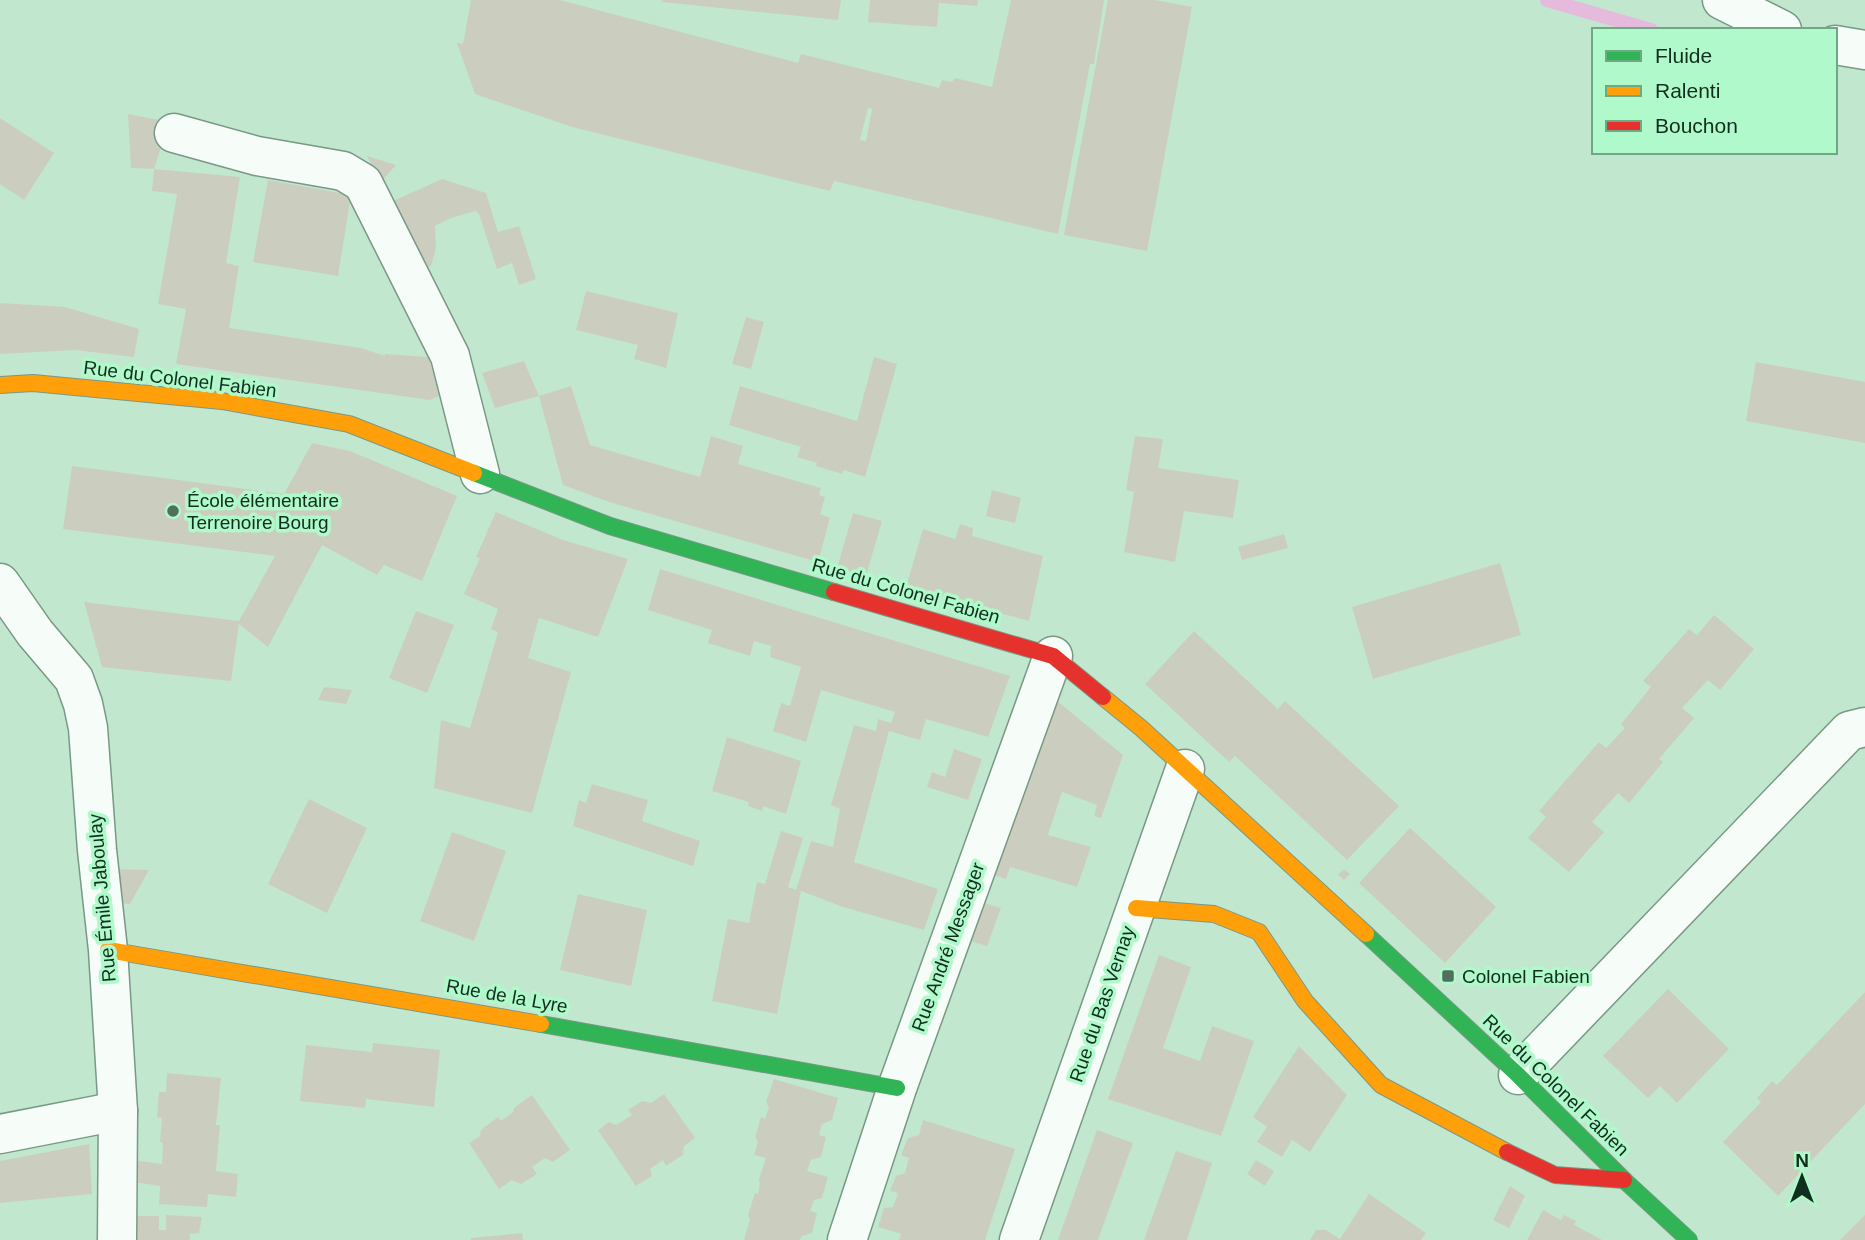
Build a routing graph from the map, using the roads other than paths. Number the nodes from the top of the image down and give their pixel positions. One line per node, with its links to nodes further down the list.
1 (1722, 0): 2 (street)
2 (1778, 28)
3 (1837, 45): 4 (street)
4 (1865, 50)
5 (174, 133): 7 (street)
6 (0, 385): 7 (main road, Rue du Colonel Fabien)
7 (480, 474): 9 (main road, Rue du Colonel Fabien)
8 (0, 583): 13 (street, Rue Émile Jaboulay)
9 (1053, 656): 11 (main road, Rue du Colonel Fabien); 15 (street, Rue André Messager)
10 (1865, 727): 14 (street)
11 (1185, 769): 12 (street, Rue du Bas Vernay); 14 (main road, Rue du Colonel Fabien)
12 (1136, 908): 18 (main road, Rue du Colonel Fabien); 21 (street, Rue du Bas Vernay)
13 (108, 950): 15 (main road, Rue de la Lyre); 16 (street, Rue Émile Jaboulay)
14 (1518, 1075): 18 (main road, Rue du Colonel Fabien)
15 (897, 1088): 20 (street, Rue André Messager)
16 (118, 1111): 17 (street); 19 (street, Rue Émile Jaboulay)
17 (0, 1135)
18 (1625, 1180): 22 (main road, Rue du Colonel Fabien)
19 (117, 1240)
20 (847, 1240)
21 (1018, 1240)
22 (1689, 1240)

